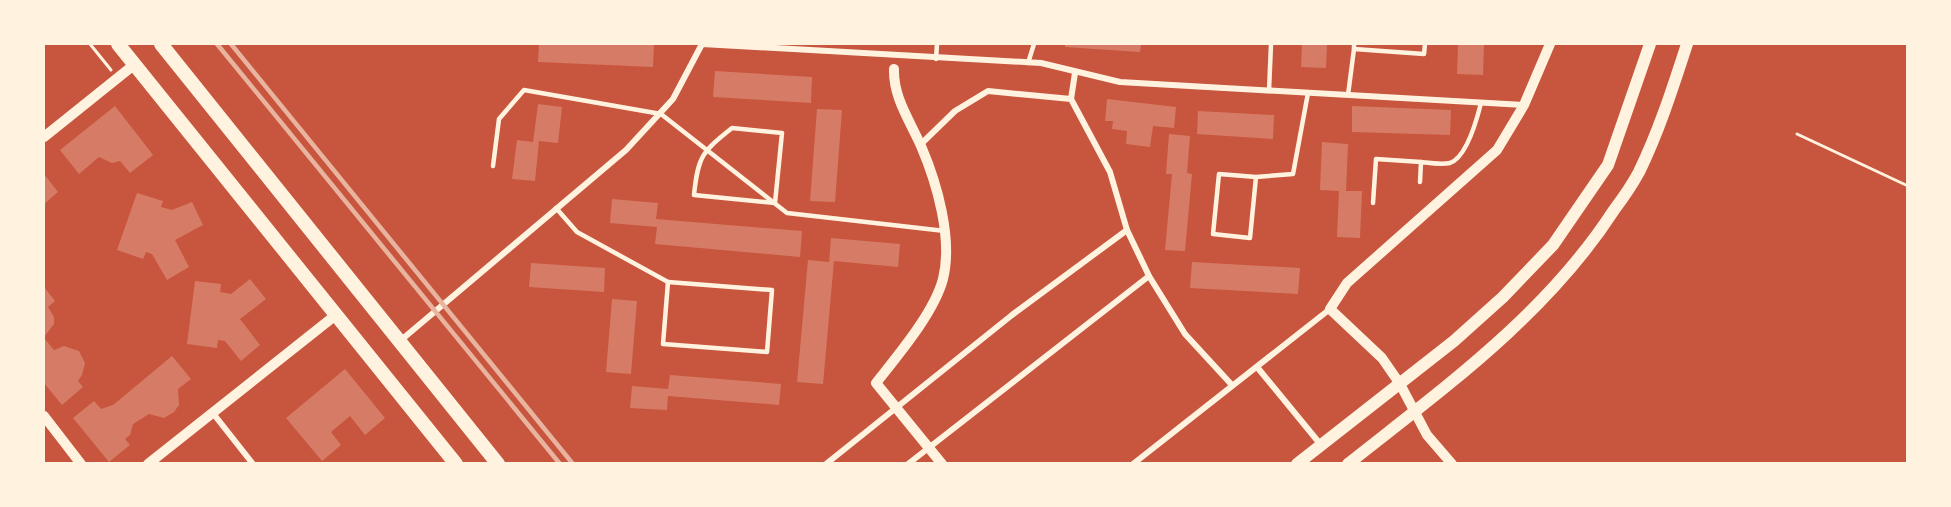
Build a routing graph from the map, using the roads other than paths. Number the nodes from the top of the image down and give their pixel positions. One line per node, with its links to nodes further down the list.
1 (118, 44): 17 (main road)
2 (161, 44): 43 (main road)
3 (701, 44): 12 (street); 26 (street)
4 (937, 44): 15 (lane)
5 (1034, 44): 16 (lane)
6 (1271, 44): 20 (lane)
7 (1389, 44): 14 (lane)
8 (1425, 44): 14 (lane)
9 (1550, 44): 25 (street)
10 (1650, 44): 46 (main road)
11 (1687, 44): 49 (main road)
12 (785, 46): 15 (street)
13 (1354, 46): 14 (lane); 22 (lane)
14 (1388, 52)
15 (936, 59): 16 (street)
16 (1028, 63): 19 (street)
17 (135, 64): 27 (street); 42 (main road)
18 (894, 69): 28 (street)
19 (1075, 73): 20 (street); 23 (street)
20 (1269, 91): 21 (street)
21 (1308, 93): 22 (street); 32 (lane)
22 (1348, 95): 24 (street)
23 (1071, 99): 28 (street); 37 (street)
24 (1481, 103): 25 (street); 30 (lane)
25 (1524, 105): 41 (street)
26 (661, 114): 29 (lane); 31 (lane); 36 (street)
27 (44, 137)
28 (920, 145): 38 (street)
29 (706, 149): 35 (lane); 35 (lane); 35 (lane)
30 (1421, 162): 33 (lane); 34 (lane)
31 (493, 166)
32 (1256, 177): 32 (lane)
33 (1420, 182)
34 (1373, 203)
35 (775, 204): 38 (lane)
36 (556, 208): 40 (lane); 43 (street)
37 (1126, 230): 39 (street); 47 (street)
38 (945, 231): 47 (street)
39 (1149, 276): 45 (street); 52 (street)
40 (668, 282): 40 (lane)
41 (1330, 309): 44 (street); 46 (street)
42 (337, 314): 48 (street); 56 (main road)
43 (400, 341): 57 (main road)
44 (1257, 367): 45 (street); 51 (street)
45 (1231, 384): 61 (street)
46 (1400, 384): 49 (street); 51 (main road)
47 (895, 406): 52 (street); 58 (street)
48 (212, 412): 54 (street); 55 (street)
49 (1413, 413): 63 (main road); 64 (street)
50 (44, 416): 53 (street)
51 (1321, 445): 62 (main road)
52 (929, 447): 59 (street); 60 (street)
53 (81, 464)
54 (148, 464)
55 (253, 464)
56 (456, 464)
57 (498, 464)
58 (826, 464)
59 (908, 464)
60 (942, 464)
61 (1133, 464)
62 (1297, 464)
63 (1348, 464)
64 (1452, 464)

